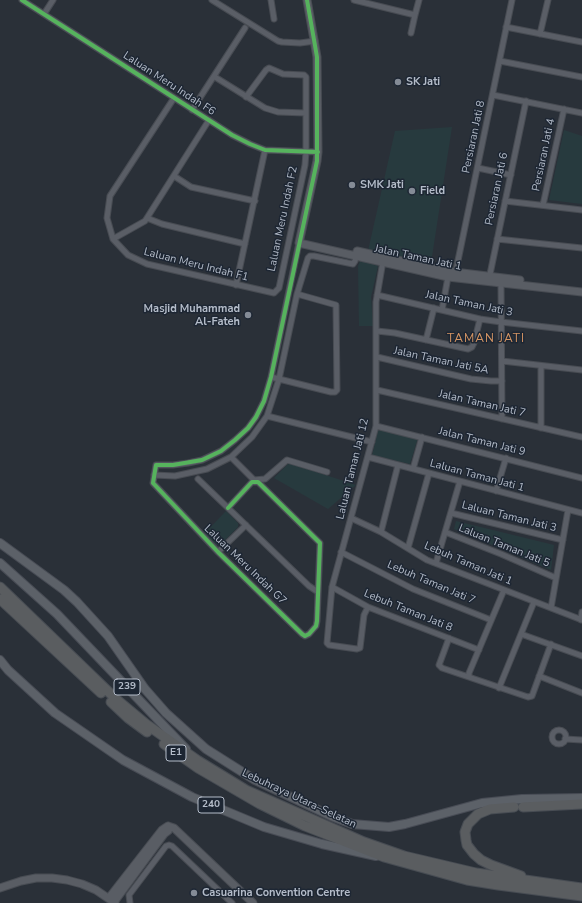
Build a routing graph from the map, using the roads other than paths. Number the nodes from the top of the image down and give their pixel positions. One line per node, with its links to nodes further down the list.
1 (22, 0): 10 (street, Laluan Meru Indah F6)
2 (53, 0): 10 (street)
3 (212, 0): 17 (street)
4 (271, 0): 12 (street)
5 (307, 0): 17 (street)
6 (354, 0): 11 (street)
7 (419, 0): 11 (street)
8 (512, 0): 13 (street, Persiaran Jati 8)
9 (548, 0): 16 (street)
10 (44, 14): 24 (street, Laluan Meru Indah F6)
11 (415, 15): 15 (street)
12 (274, 19)
13 (506, 27): 16 (street); 19 (street, Persiaran Jati 8)
14 (245, 28): 20 (street)
15 (411, 33)
16 (540, 34): 18 (street)
17 (315, 41): 33 (street)
18 (582, 42)
19 (500, 61): 21 (street); 22 (street, Persiaran Jati 8)
20 (215, 77): 23 (street); 27 (street)
21 (582, 77)
22 (493, 95): 25 (street); 34 (street, Persiaran Jati 8)
23 (246, 97): 28 (street); 28 (street, Laluan Meru Indah F2)
24 (174, 98): 27 (street, Laluan Meru Indah F6); 42 (street, Laluan Meru Indah F1)
25 (526, 101): 26 (street); 35 (street, Persiaran Jati 6)
26 (564, 109): 29 (street); 39 (street, Persiaran Jati 4)
27 (192, 110): 30 (street, Laluan Meru Indah F6)
28 (306, 113): 32 (street, Laluan Meru Indah F2)
29 (582, 113)
30 (209, 120): 31 (street, Laluan Meru Indah F6); 36 (street)
31 (265, 150): 32 (street, Laluan Meru Indah F6); 37 (street)
32 (306, 152): 33 (street, Laluan Meru Indah F6); 56 (street, Laluan Meru Indah F2)
33 (318, 152): 44 (street)
34 (478, 168): 35 (street); 51 (street, Persiaran Jati 8)
35 (510, 175): 38 (street, Persiaran Jati 6)
36 (174, 176): 37 (street); 41 (street)
37 (255, 201): 45 (street)
38 (505, 201): 39 (street); 43 (street, Persiaran Jati 6)
39 (544, 205): 40 (street)
40 (582, 210)
41 (147, 218): 42 (street); 45 (street)
42 (113, 239): 54 (street, Laluan Meru Indah F1)
43 (497, 239): 46 (street); 52 (street, Persiaran Jati 6)
44 (300, 240): 47 (street, Jalan Taman Jati 1); 48 (street, Jalan Taman Jati 1); 71 (street)
45 (245, 244): 54 (street)
46 (582, 248)
47 (342, 253): 48 (street, Jalan Taman Jati 1); 50 (street)
48 (357, 254): 49 (street, Jalan Taman Jati 1); 50 (street)
49 (383, 260): 51 (street, Jalan Taman Jati 1); 59 (street, Laluan Taman Jati 12)
50 (340, 261): 58 (street)
51 (452, 276): 52 (street, Jalan Taman Jati 1); 61 (street, Persiaran Jati 8)
52 (488, 279): 53 (street, Jalan Taman Jati 1); 55 (street, Jalan Taman Jati 1)
53 (501, 283): 57 (street, Jalan Taman Jati 1); 63 (street)
54 (236, 285): 56 (street, Laluan Meru Indah F1)
55 (582, 288)
56 (276, 292)
57 (582, 292)
58 (297, 294): 72 (street); 72 (street)
59 (377, 295): 60 (street, Jalan Taman Jati 3); 64 (street, Laluan Taman Jati 12)
60 (434, 308): 61 (street, Jalan Taman Jati 3); 66 (street)
61 (442, 310): 62 (street, Jalan Taman Jati 3)
62 (480, 319): 63 (street, Jalan Taman Jati 3); 66 (street)
63 (501, 322): 65 (street, Jalan Taman Jati 3); 68 (street)
64 (377, 331): 66 (street); 67 (street, Laluan Taman Jati 12)
65 (582, 331)
66 (426, 340)
67 (377, 357): 73 (street, Jalan Taman Jati 5A); 74 (street, Laluan Taman Jati 12)
68 (502, 362): 69 (street); 73 (street)
69 (541, 366): 70 (street); 78 (street)
70 (582, 370)
71 (271, 377): 72 (street); 89 (street)
72 (279, 379): 75 (street)
73 (502, 381): 76 (street)
74 (377, 390): 76 (street, Jalan Taman Jati 7); 77 (street, Laluan Taman Jati 12)
75 (267, 416): 81 (street); 82 (street)
76 (502, 419): 78 (street, Jalan Taman Jati 7)
77 (376, 426): 79 (street, Jalan Taman Jati 9); 81 (street, Laluan Taman Jati 12)
78 (541, 428): 80 (street, Jalan Taman Jati 7)
79 (422, 437): 84 (street, Jalan Taman Jati 9); 86 (street)
80 (582, 437)
81 (372, 442): 83 (street, Laluan Taman Jati 12)
82 (231, 457): 87 (street); 89 (street)
83 (368, 457): 85 (street, Laluan Taman Jati 1); 98 (street, Laluan Taman Jati 12)
84 (506, 458): 90 (street, Jalan Taman Jati 9); 93 (street)
85 (398, 465): 86 (street, Laluan Taman Jati 1); 100 (street)
86 (413, 469): 88 (street, Laluan Taman Jati 1)
87 (327, 472)
88 (430, 473): 92 (street, Laluan Taman Jati 1); 104 (street)
89 (154, 475): 105 (street, Laluan Meru Indah G7)
90 (582, 478)
91 (198, 479): 94 (street)
92 (460, 481): 93 (street, Laluan Taman Jati 1); 96 (street)
93 (496, 491): 95 (street, Laluan Taman Jati 1)
94 (228, 508): 99 (street); 113 (street)
95 (568, 510): 97 (street, Laluan Taman Jati 1); 102 (street)
96 (451, 513): 101 (street); 102 (street, Laluan Taman Jati 3)
97 (582, 513)
98 (351, 518): 100 (street, Lebuh Taman Jati 1); 106 (street, Laluan Taman Jati 12)
99 (246, 525): 105 (street); 113 (street)
100 (381, 532): 104 (street, Lebuh Taman Jati 1)
101 (445, 532): 108 (street); 109 (street, Laluan Taman Jati 5)
102 (563, 540): 109 (street)
103 (0, 543): 134 (main road)
104 (408, 548): 108 (street, Lebuh Taman Jati 1)
105 (218, 552): 113 (street, Laluan Meru Indah G7)
106 (341, 552): 111 (street, Laluan Taman Jati 12); 119 (street, Lebuh Taman Jati 7)
107 (0, 563): 133 (main road, 239)
108 (436, 563): 112 (street, Lebuh Taman Jati 1)
109 (556, 578): 117 (street)
110 (0, 587): 133 (highway, Lebuhraya Utara–Selatan / E1)
111 (332, 587): 116 (street, Lebuh Taman Jati 8); 116 (street, Laluan Taman Jati 12)
112 (504, 590): 115 (street, Lebuh Taman Jati 1); 119 (street)
113 (318, 592)
114 (0, 600): 136 (highway, Lebuhraya Utara–Selatan / E1)
115 (534, 602): 117 (street, Lebuh Taman Jati 1); 121 (street)
116 (368, 607): 122 (street, Lebuh Taman Jati 8)
117 (551, 608): 120 (street, Lebuh Taman Jati 1)
118 (582, 612): 120 (street)
119 (491, 620): 124 (street)
120 (581, 620)
121 (521, 634): 123 (street); 129 (street)
122 (449, 638): 124 (street, Lebuh Taman Jati 8); 128 (street)
123 (551, 644): 125 (street); 127 (street)
124 (479, 650): 128 (street)
125 (582, 656)
126 (0, 660): 136 (main road, 240)
127 (539, 676): 129 (street); 130 (street)
128 (469, 677): 129 (street)
129 (499, 688)
130 (582, 693)
131 (565, 738): 132 (street)
132 (582, 738)
133 (197, 760): 137 (highway, Lebuhraya Utara–Selatan / E1)
134 (582, 799): 137 (highway)
135 (168, 829): 142 (street); 145 (street); 146 (street)
136 (384, 858): 140 (highway, Lebuhraya Utara–Selatan / E1)
137 (553, 885): 140 (highway, Lebuhraya Utara–Selatan / E1)
138 (0, 888): 142 (street)
139 (582, 888): 140 (highway, Lebuhraya Utara–Selatan / E1)
140 (564, 890): 141 (highway, Lebuhraya Utara–Selatan / E1)
141 (582, 896)
142 (113, 901)
143 (130, 901): 144 (street)
144 (232, 903)
145 (246, 903)
146 (253, 903)

